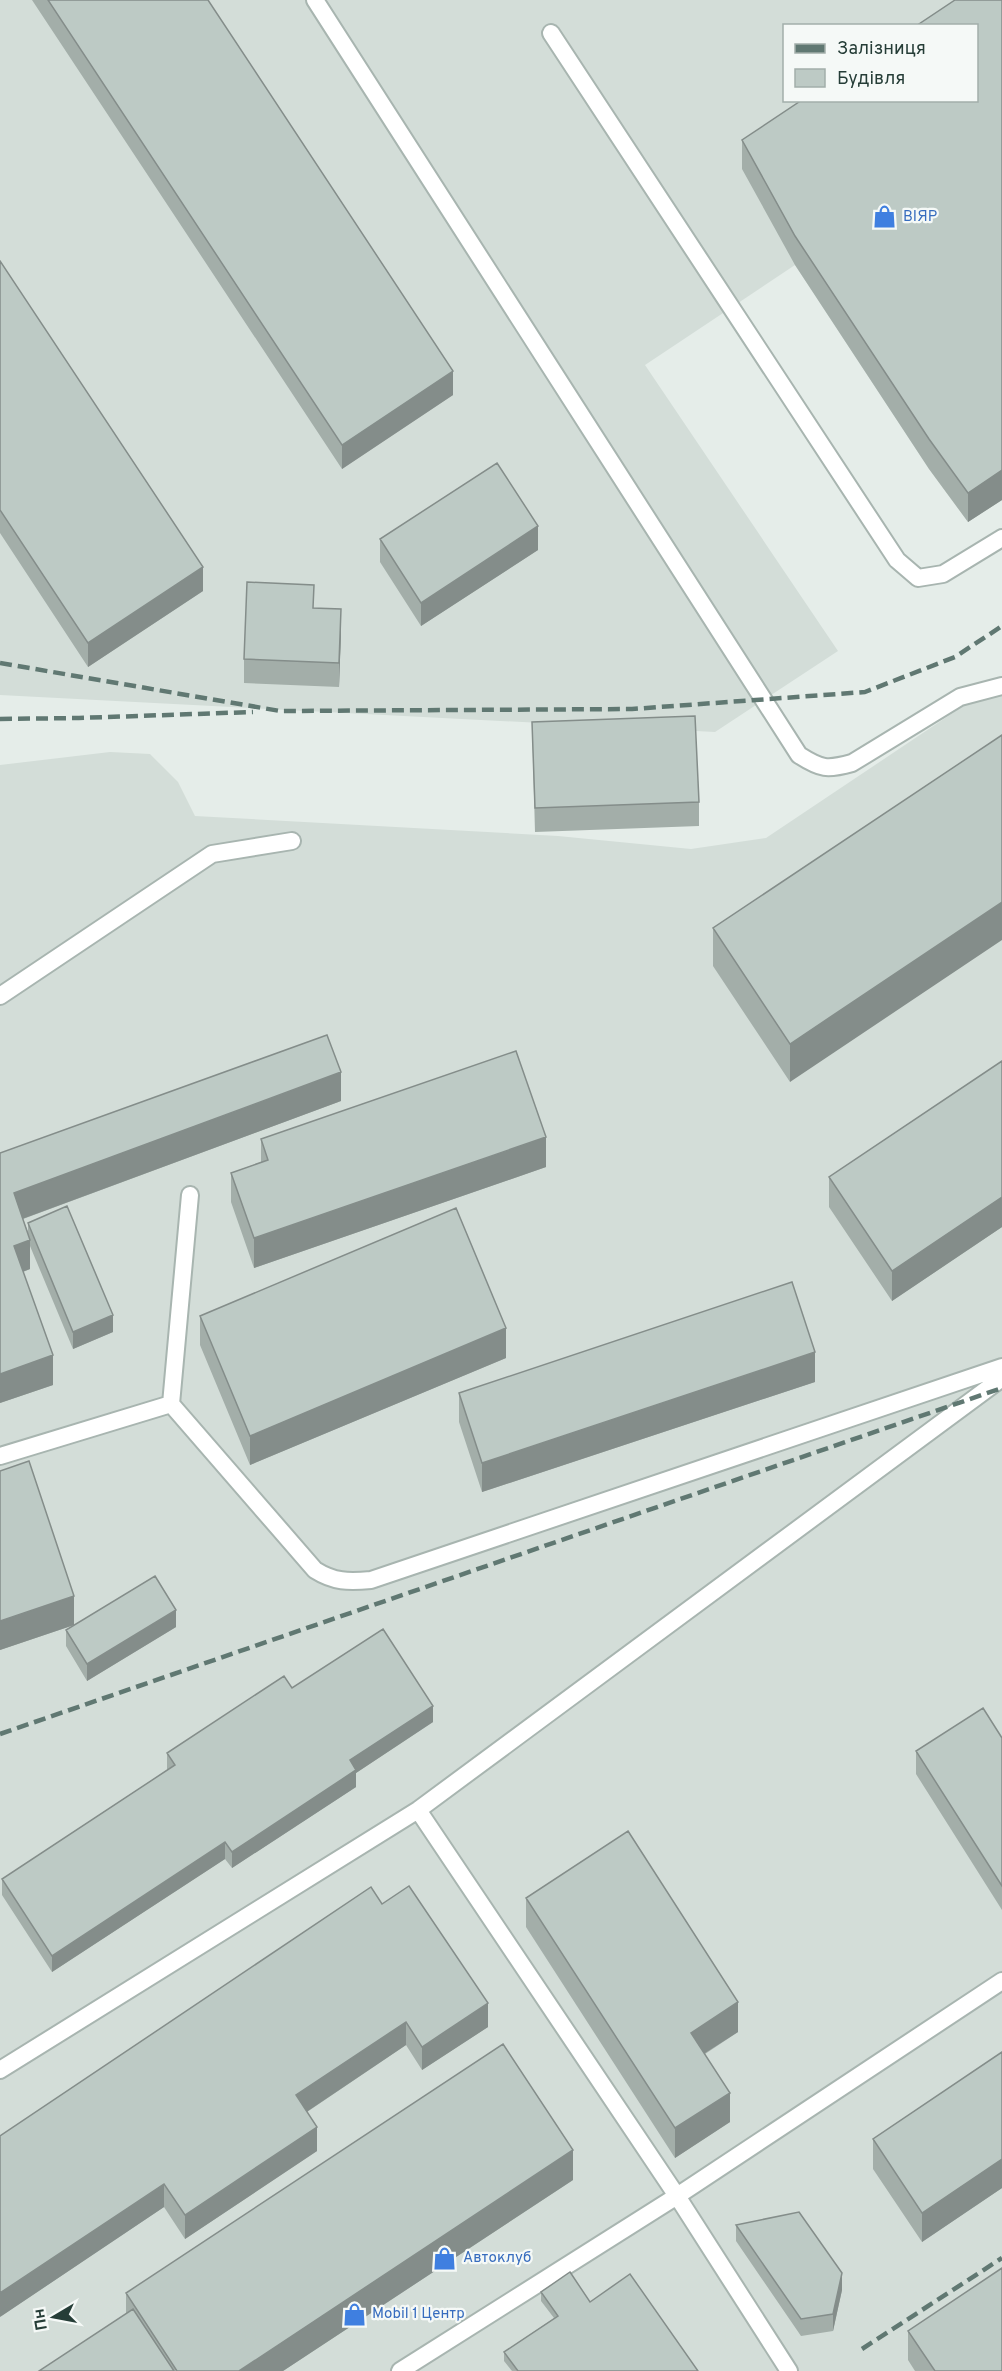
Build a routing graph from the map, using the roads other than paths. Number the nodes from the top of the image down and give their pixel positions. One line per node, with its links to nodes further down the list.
1 (315, 0): 4 (lane)
2 (551, 33): 3 (lane)
3 (1002, 538)
4 (1002, 686)
5 (292, 841): 6 (lane)
6 (0, 996)
7 (190, 1195): 10 (lane)
8 (1002, 1367): 10 (lane)
9 (1002, 1378): 12 (lane)
10 (171, 1404): 11 (lane)
11 (0, 1456)
12 (417, 1810): 14 (lane); 15 (lane)
13 (1002, 1982): 15 (lane)
14 (0, 2070)
15 (677, 2196): 16 (lane); 17 (lane)
16 (400, 2371)
17 (789, 2371)

